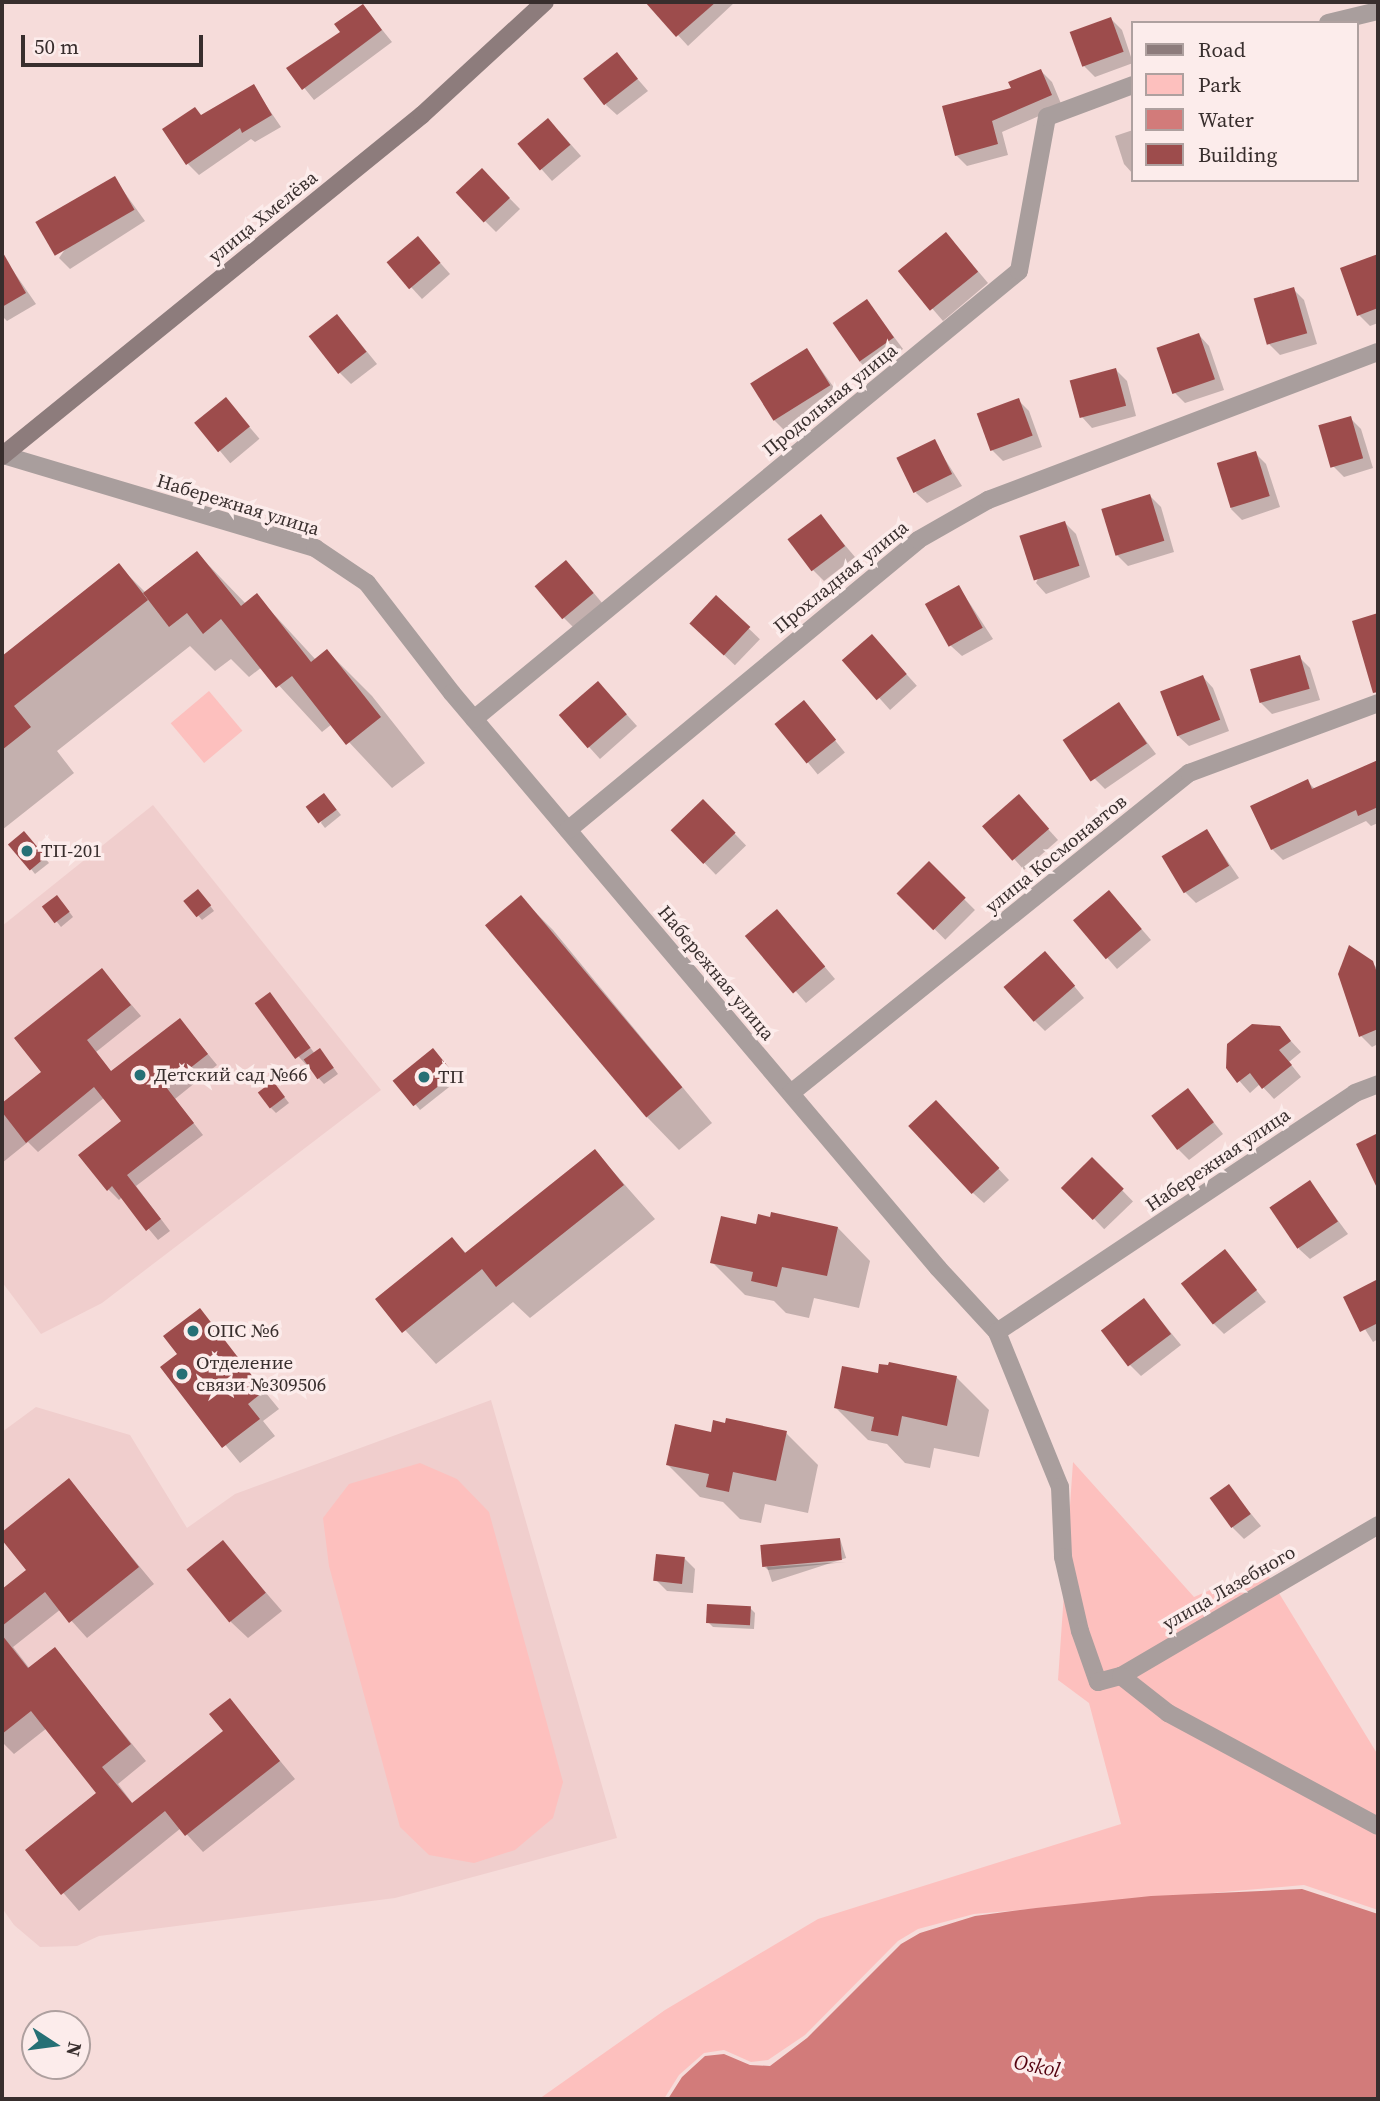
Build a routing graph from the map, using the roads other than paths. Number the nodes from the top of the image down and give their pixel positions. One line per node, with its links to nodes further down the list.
1 (545, 2): 6 (main road, улица Хмелёва)
2 (1378, 11): 3 (street)
3 (1336, 21)
4 (1132, 85): 8 (street, Продольная улица)
5 (1378, 352): 9 (street, Прохладная улица)
6 (3, 455): 8 (street, Набережная улица)
7 (1378, 703): 11 (street, улица Космонавтов)
8 (474, 719): 9 (street, Набережная улица)
9 (568, 830): 11 (street, Набережная улица)
10 (1378, 1084): 12 (street, Набережная улица)
11 (791, 1093): 12 (street, Набережная улица)
12 (998, 1332): 14 (street, улица Лазебного)
13 (1378, 1525): 14 (street, улица Лазебного)
14 (1121, 1676): 15 (street)
15 (1378, 1826)

